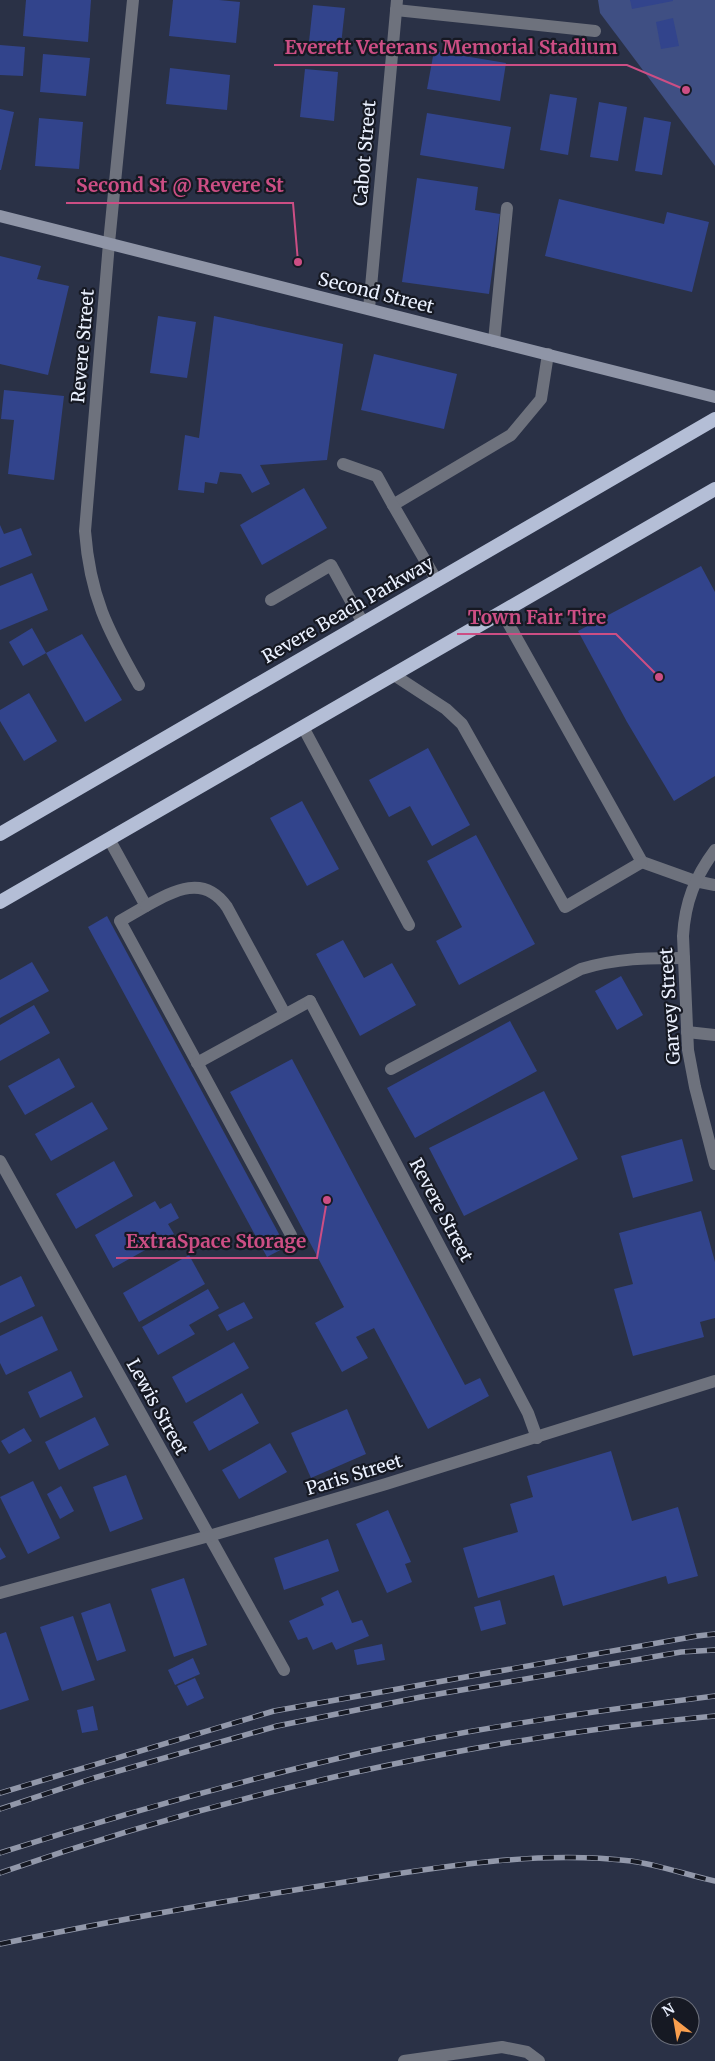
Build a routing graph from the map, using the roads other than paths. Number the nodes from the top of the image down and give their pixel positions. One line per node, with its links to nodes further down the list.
1 (133, 0): 6 (street, Revere Street)
2 (397, 5): 3 (street); 7 (street, Cabot Street)
3 (595, 32)
4 (507, 208): 8 (street)
5 (0, 216): 6 (main road, Second Street)
6 (109, 243): 7 (main road, Second Street); 20 (street, Revere Street)
7 (368, 310): 8 (main road, Second Street)
8 (494, 341): 9 (main road, Second Street)
9 (548, 354): 10 (main road, Second Street); 14 (street)
10 (715, 397)
11 (715, 419): 15 (highway, Revere Beach Parkway)
12 (343, 464): 14 (street)
13 (715, 489): 17 (highway)
14 (393, 505): 15 (street)
15 (436, 581): 18 (highway, Revere Beach Parkway)
16 (271, 600): 18 (street)
17 (502, 612): 19 (highway); 25 (street)
18 (364, 623): 22 (highway, Revere Beach Parkway)
19 (394, 675): 21 (highway); 25 (street)
20 (139, 685)
21 (303, 727): 23 (highway); 30 (street)
22 (0, 834)
23 (109, 839): 28 (highway); 29 (street)
24 (715, 850): 26 (street, Garvey Street)
25 (642, 862): 26 (street)
26 (695, 881): 27 (street); 31 (street, Garvey Street)
27 (715, 885)
28 (0, 902)
29 (146, 906): 32 (street); 35 (street)
30 (408, 925)
31 (684, 958): 33 (street, Garvey Street); 36 (street)
32 (285, 1014): 35 (street); 41 (street, Revere Street)
33 (687, 1032): 34 (street); 38 (street, Garvey Street)
34 (715, 1035)
35 (197, 1063): 39 (street)
36 (391, 1068)
37 (0, 1162): 42 (street, Lewis Street)
38 (715, 1164)
39 (290, 1235)
40 (715, 1381): 41 (street, Paris Street)
41 (536, 1438): 42 (street, Paris Street)
42 (209, 1536): 43 (street, Paris Street); 44 (street, Lewis Street)
43 (0, 1593)
44 (284, 1670)
45 (404, 2061): 46 (street)
46 (539, 2061)

